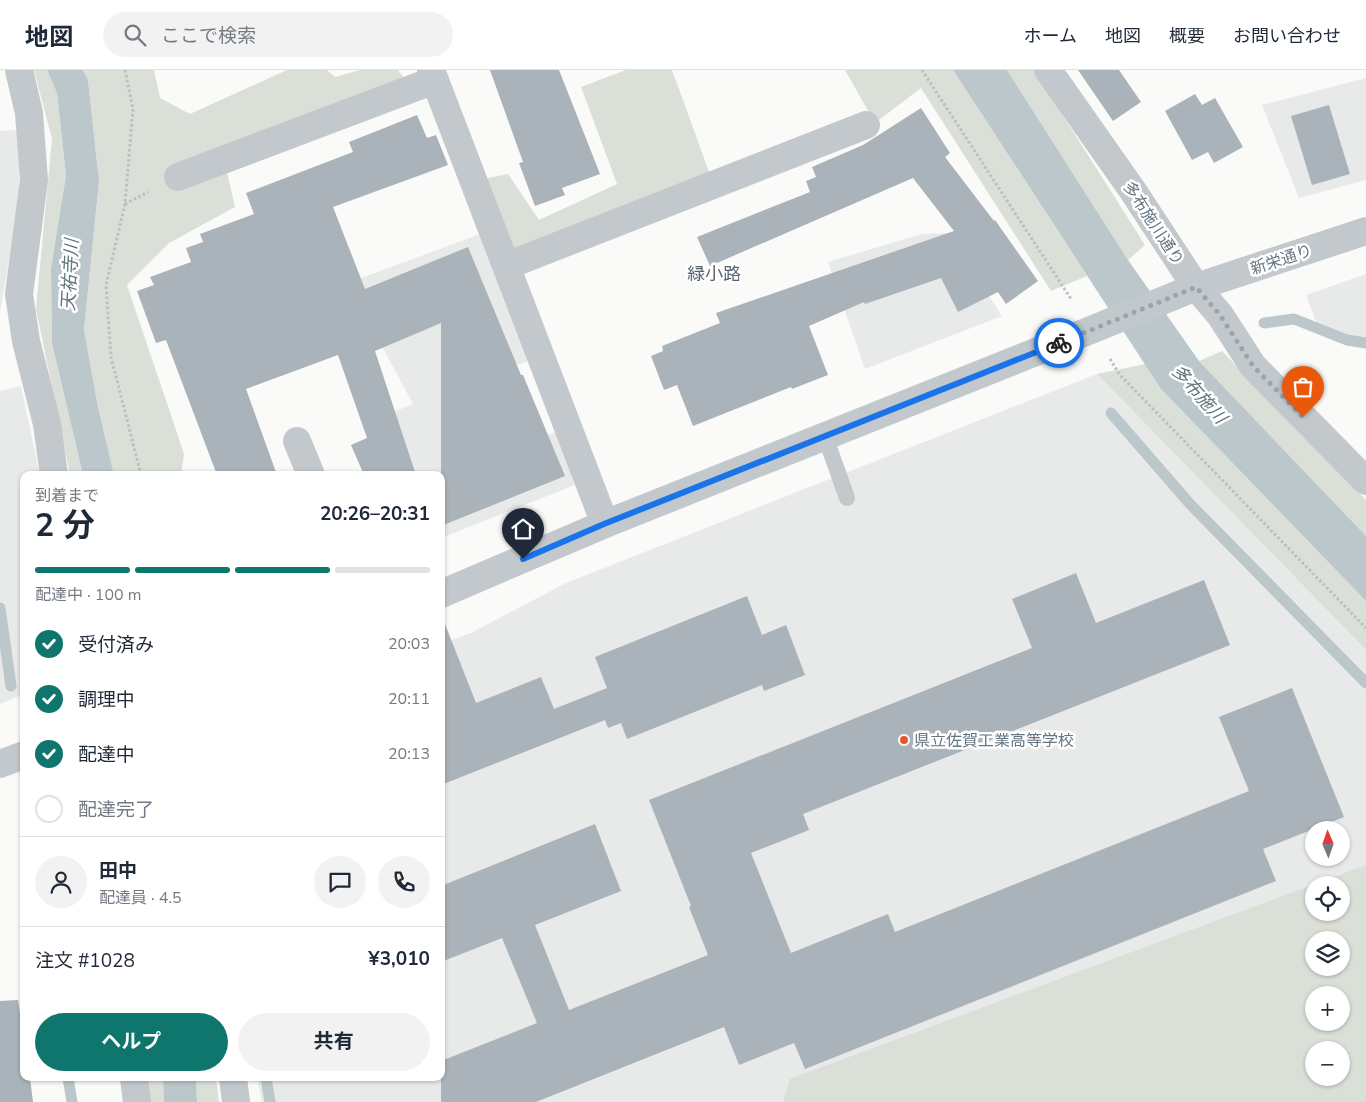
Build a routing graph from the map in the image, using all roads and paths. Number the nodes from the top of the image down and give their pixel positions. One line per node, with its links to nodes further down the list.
1 (19, 70): 15 (street)
2 (125, 70): 16 (path)
3 (922, 70): 11 (path)
4 (1048, 70): 10 (street, 多布施川通り)
5 (433, 75): 7 (street); 9 (street)
6 (866, 125): 9 (street)
7 (178, 177)
8 (1366, 231): 10 (street, 新栄通り)
9 (506, 266): 20 (street)
10 (1196, 287): 13 (street, 新栄通り); 18 (street, 多布施川通り)
11 (1071, 299)
12 (1110, 359): 22 (path)
13 (825, 436): 19 (lane); 20 (street)
14 (297, 441): 17 (street)
15 (53, 471)
16 (140, 471)
17 (309, 471)
18 (1366, 481)
19 (846, 498)
20 (604, 524): 21 (street)
21 (445, 592)
22 (1366, 628)
23 (20, 756): 24 (street)
24 (0, 764)
25 (134, 1081): 27 (street)
26 (233, 1081): 28 (street)
27 (137, 1102)
28 (236, 1102)

